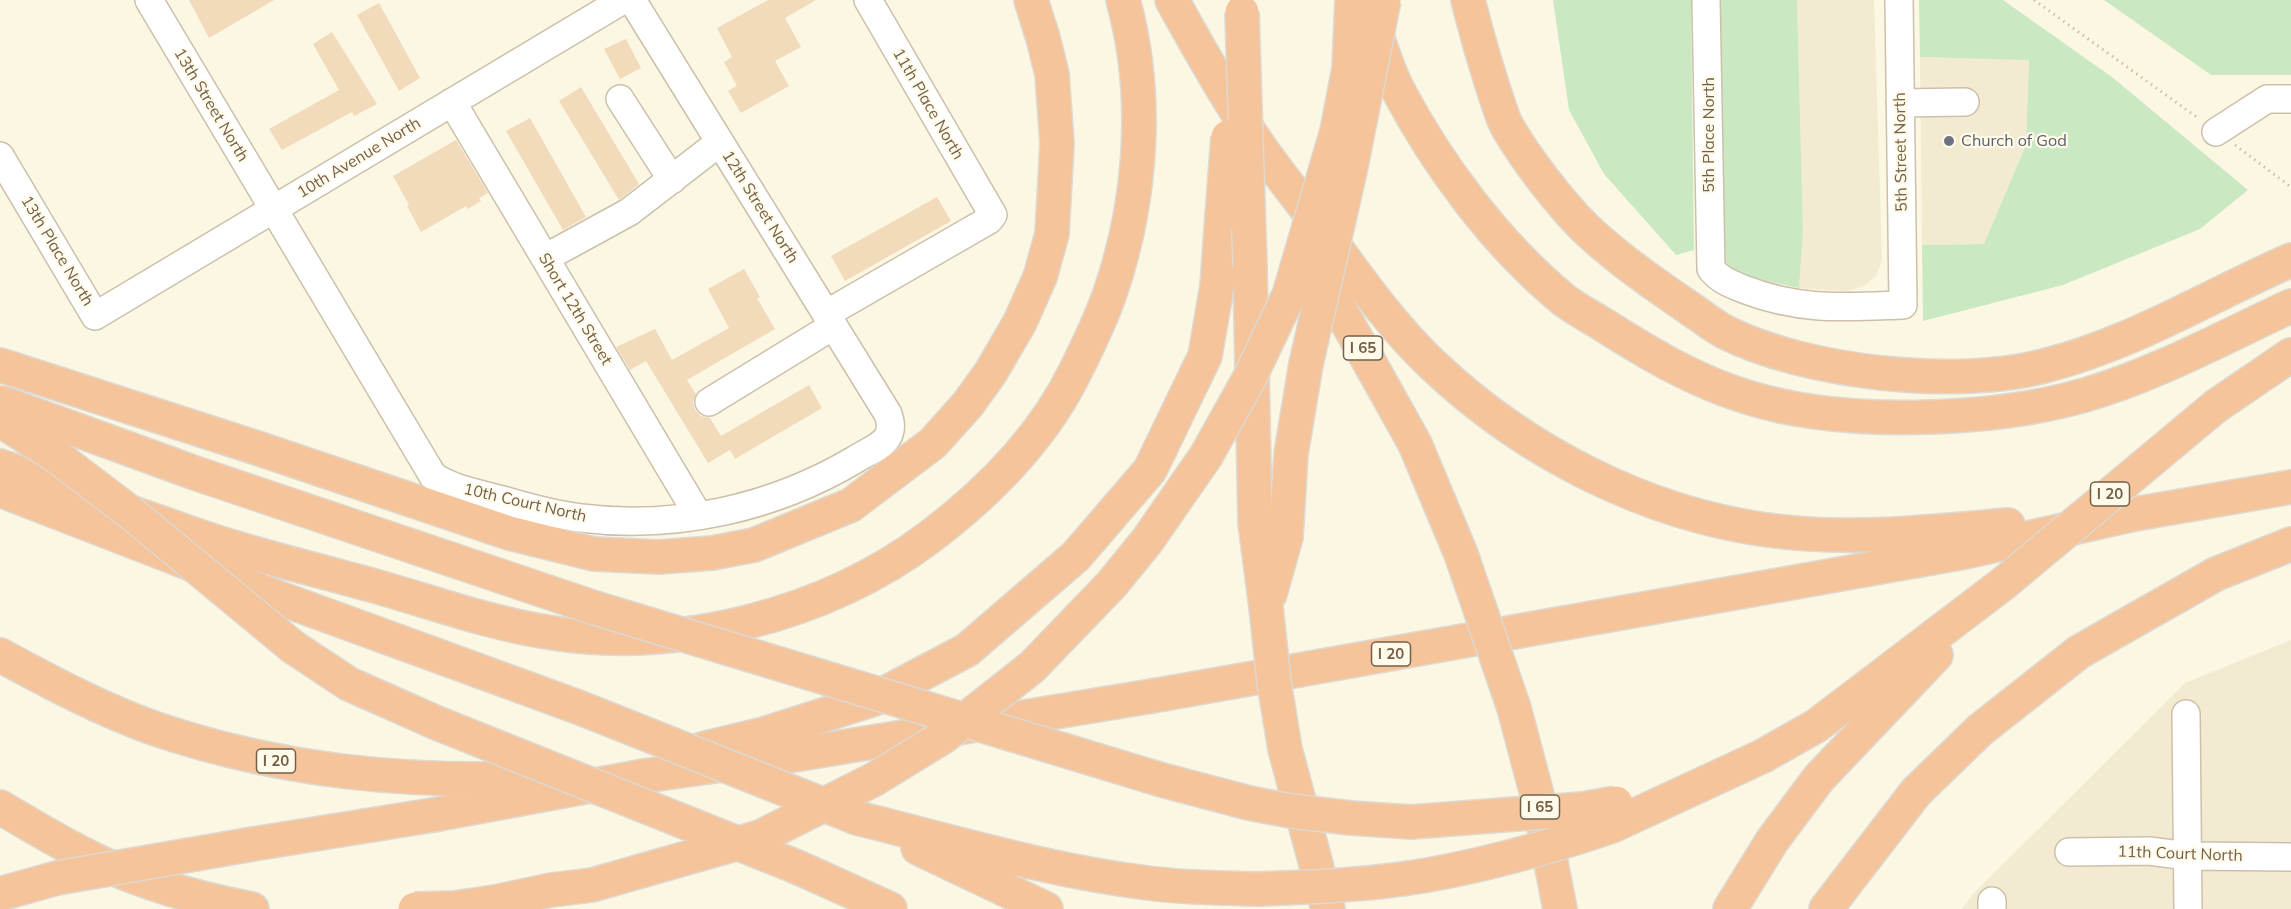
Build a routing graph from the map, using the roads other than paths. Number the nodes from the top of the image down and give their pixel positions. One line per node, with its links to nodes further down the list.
1 (149, 0): 25 (street, 13th Street North)
2 (623, 0): 17 (street, 10th Avenue North)
3 (632, 0): 21 (street, 12th Street North)
4 (868, 0): 31 (street, 11th Place North)
5 (1030, 0): 33 (highway)
6 (1123, 0): 38 (highway)
7 (1172, 0): 22 (highway, I 65)
8 (1352, 0): 58 (highway, bridge)
9 (1365, 0): 29 (highway)
10 (1384, 0): 45 (highway, bridge)
11 (1468, 0): 27 (highway)
12 (1706, 0): 28 (street, 5th Place North)
13 (1899, 0): 19 (street, 5th Street North)
14 (1242, 6): 45 (highway, bridge); 49 (highway, bridge)
15 (620, 99): 24 (street)
16 (2291, 99): 20 (street)
17 (452, 102): 25 (street, 10th Avenue North); 26 (street, Short 12th Street)
18 (1965, 102): 19 (street)
19 (1900, 103): 28 (street, 5th Street North)
20 (2216, 132)
21 (720, 142): 24 (street); 31 (street, 12th Street North)
22 (1258, 144): 41 (highway); 62 (highway, I 65, bridge)
23 (0, 156): 30 (street, 13th Place North)
24 (672, 180): 26 (street)
25 (273, 210): 30 (street, 10th Avenue North); 42 (street, 10th Court North)
26 (545, 258): 42 (street, Short 12th Street)
27 (2287, 262)
28 (1903, 305)
29 (2291, 306)
30 (95, 316)
31 (830, 320): 35 (street); 36 (street, 12th Street North)
32 (2291, 355): 44 (highway, I 20, bridge)
33 (0, 365)
34 (0, 402): 50 (highway, bridge)
35 (709, 402)
36 (888, 414): 42 (street, 10th Court North)
37 (0, 420): 59 (highway, bridge)
38 (0, 466)
39 (2291, 487): 41 (highway, I 20)
40 (0, 490): 52 (highway, I 20, bridge)
41 (2135, 514): 48 (highway, I 20)
42 (698, 515)
43 (2291, 544): 64 (highway)
44 (2004, 583): 50 (highway, I 20); 63 (highway)
45 (1266, 607): 61 (highway, bridge)
46 (0, 655): 49 (highway, I 20)
47 (2186, 714): 54 (street)
48 (644, 776): 49 (highway, I 20); 56 (highway, bridge)
49 (571, 777)
50 (1703, 785): 52 (highway, I 20, bridge)
51 (0, 807): 57 (highway)
52 (858, 818): 60 (highway)
53 (2069, 852): 54 (street, 11th Court North)
54 (2188, 856): 55 (street, 11th Court North); 65 (street)
55 (2291, 857)
56 (0, 894)
57 (252, 909)
58 (415, 909)
59 (890, 909)
60 (1046, 909)
61 (1328, 909)
62 (1560, 909)
63 (1730, 909)
64 (1826, 909)
65 (2188, 909)

